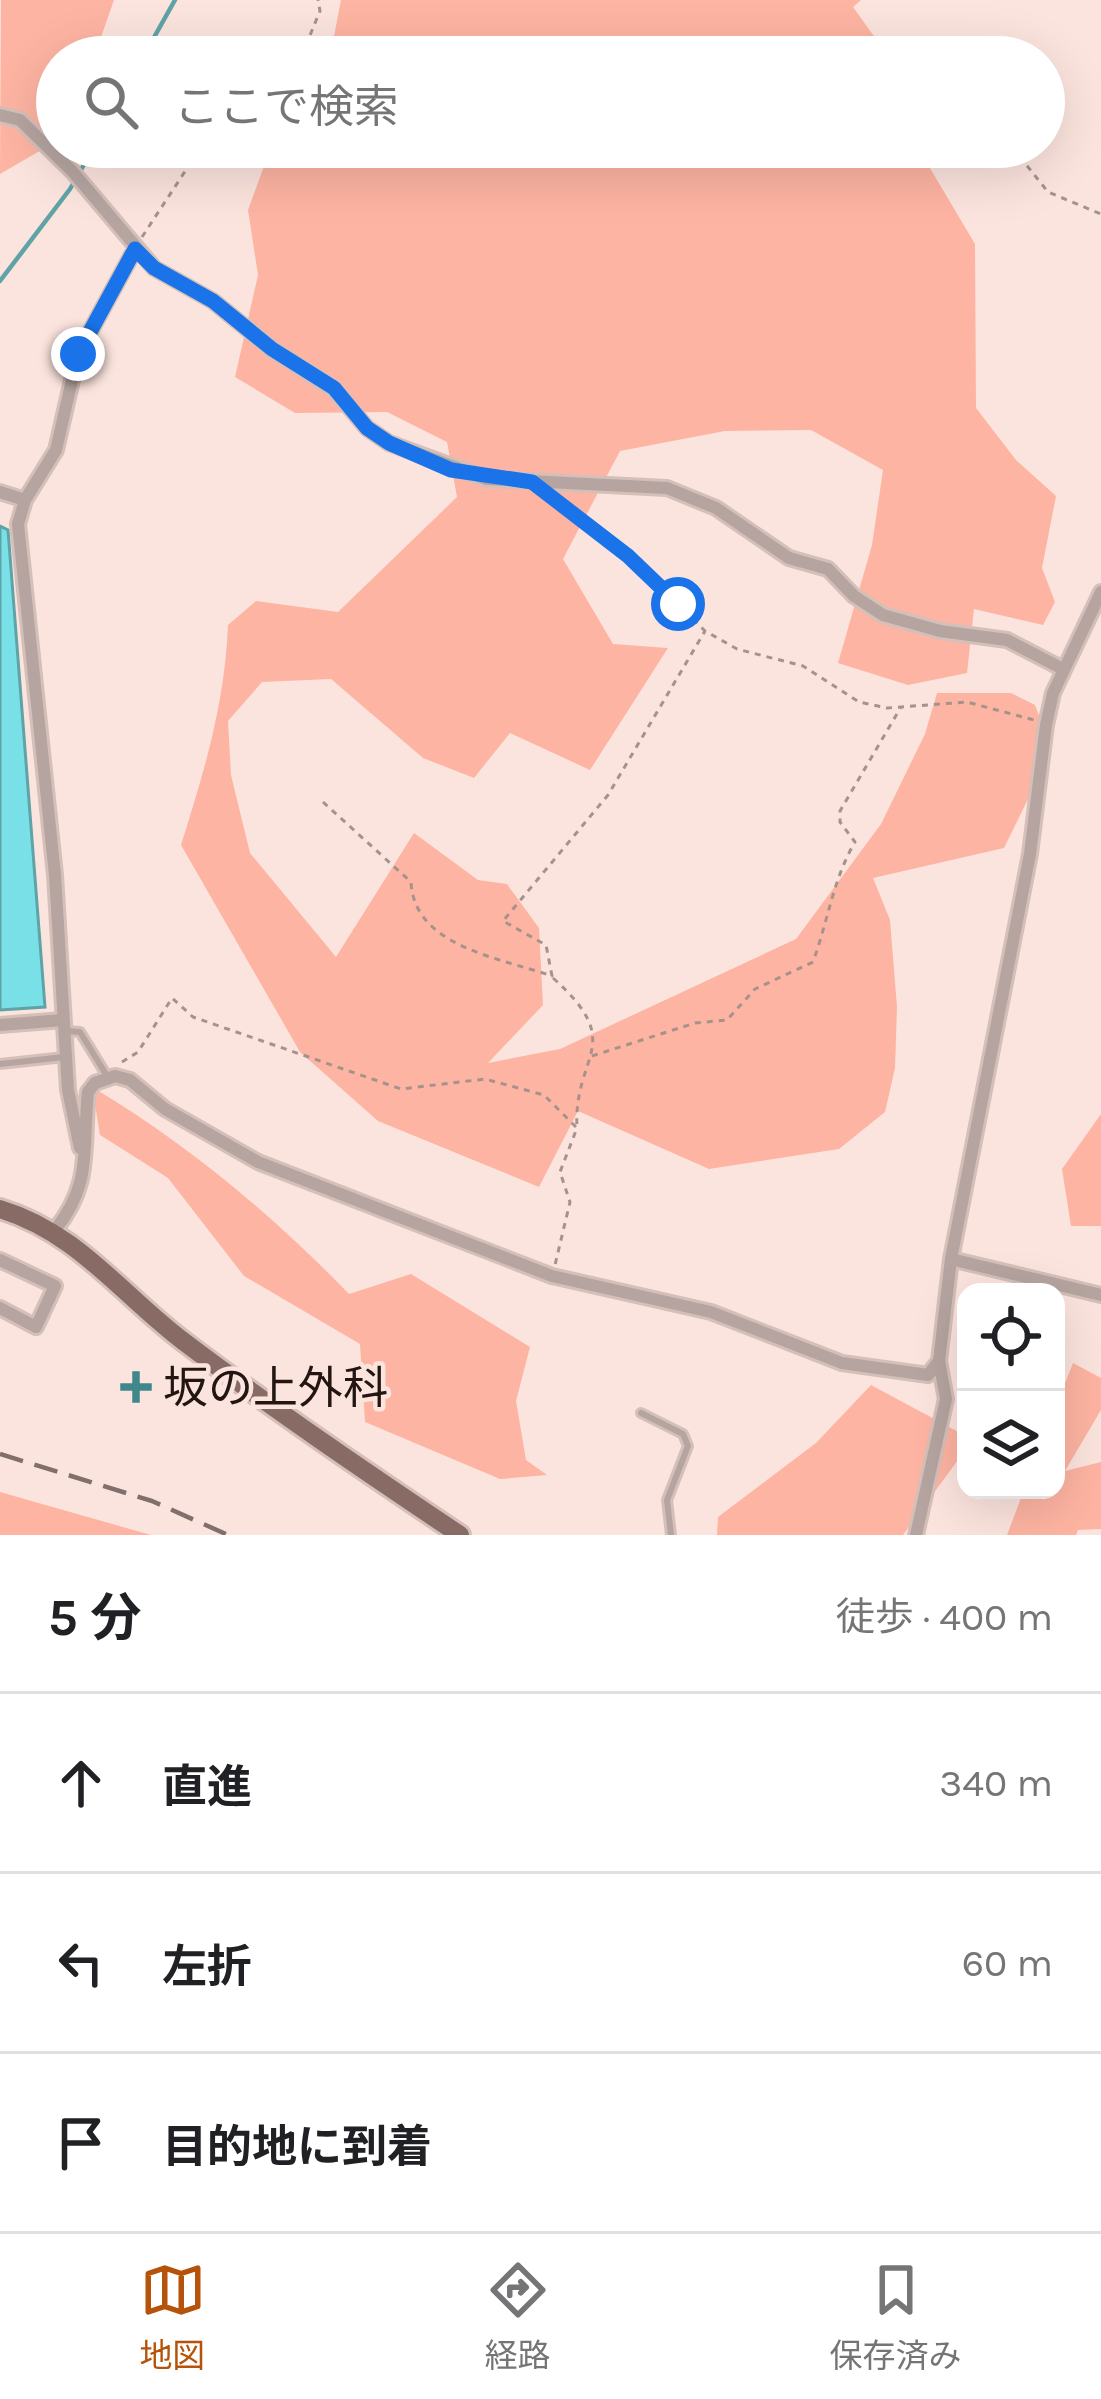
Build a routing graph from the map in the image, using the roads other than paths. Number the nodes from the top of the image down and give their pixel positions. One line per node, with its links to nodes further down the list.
1 (0, 115): 2 (street)
2 (36, 136)
3 (68, 168): 4 (street)
4 (135, 249): 6 (street); 8 (street)
5 (0, 492): 6 (street)
6 (25, 500): 10 (street)
7 (1101, 592): 8 (street)
8 (1063, 669): 17 (street)
9 (0, 1024): 10 (street)
10 (63, 1026): 11 (street); 13 (lane)
11 (64, 1057): 12 (lane); 14 (street)
12 (0, 1064)
13 (107, 1076): 14 (street); 21 (street)
14 (85, 1160): 16 (street)
15 (0, 1209): 16 (main road)
16 (55, 1230): 23 (main road)
17 (951, 1259): 19 (street); 21 (street)
18 (0, 1260): 20 (street)
19 (1101, 1295)
20 (0, 1308)
21 (939, 1361): 25 (street)
22 (641, 1413): 24 (lane)
23 (460, 1535)
24 (671, 1535)
25 (916, 1535)

